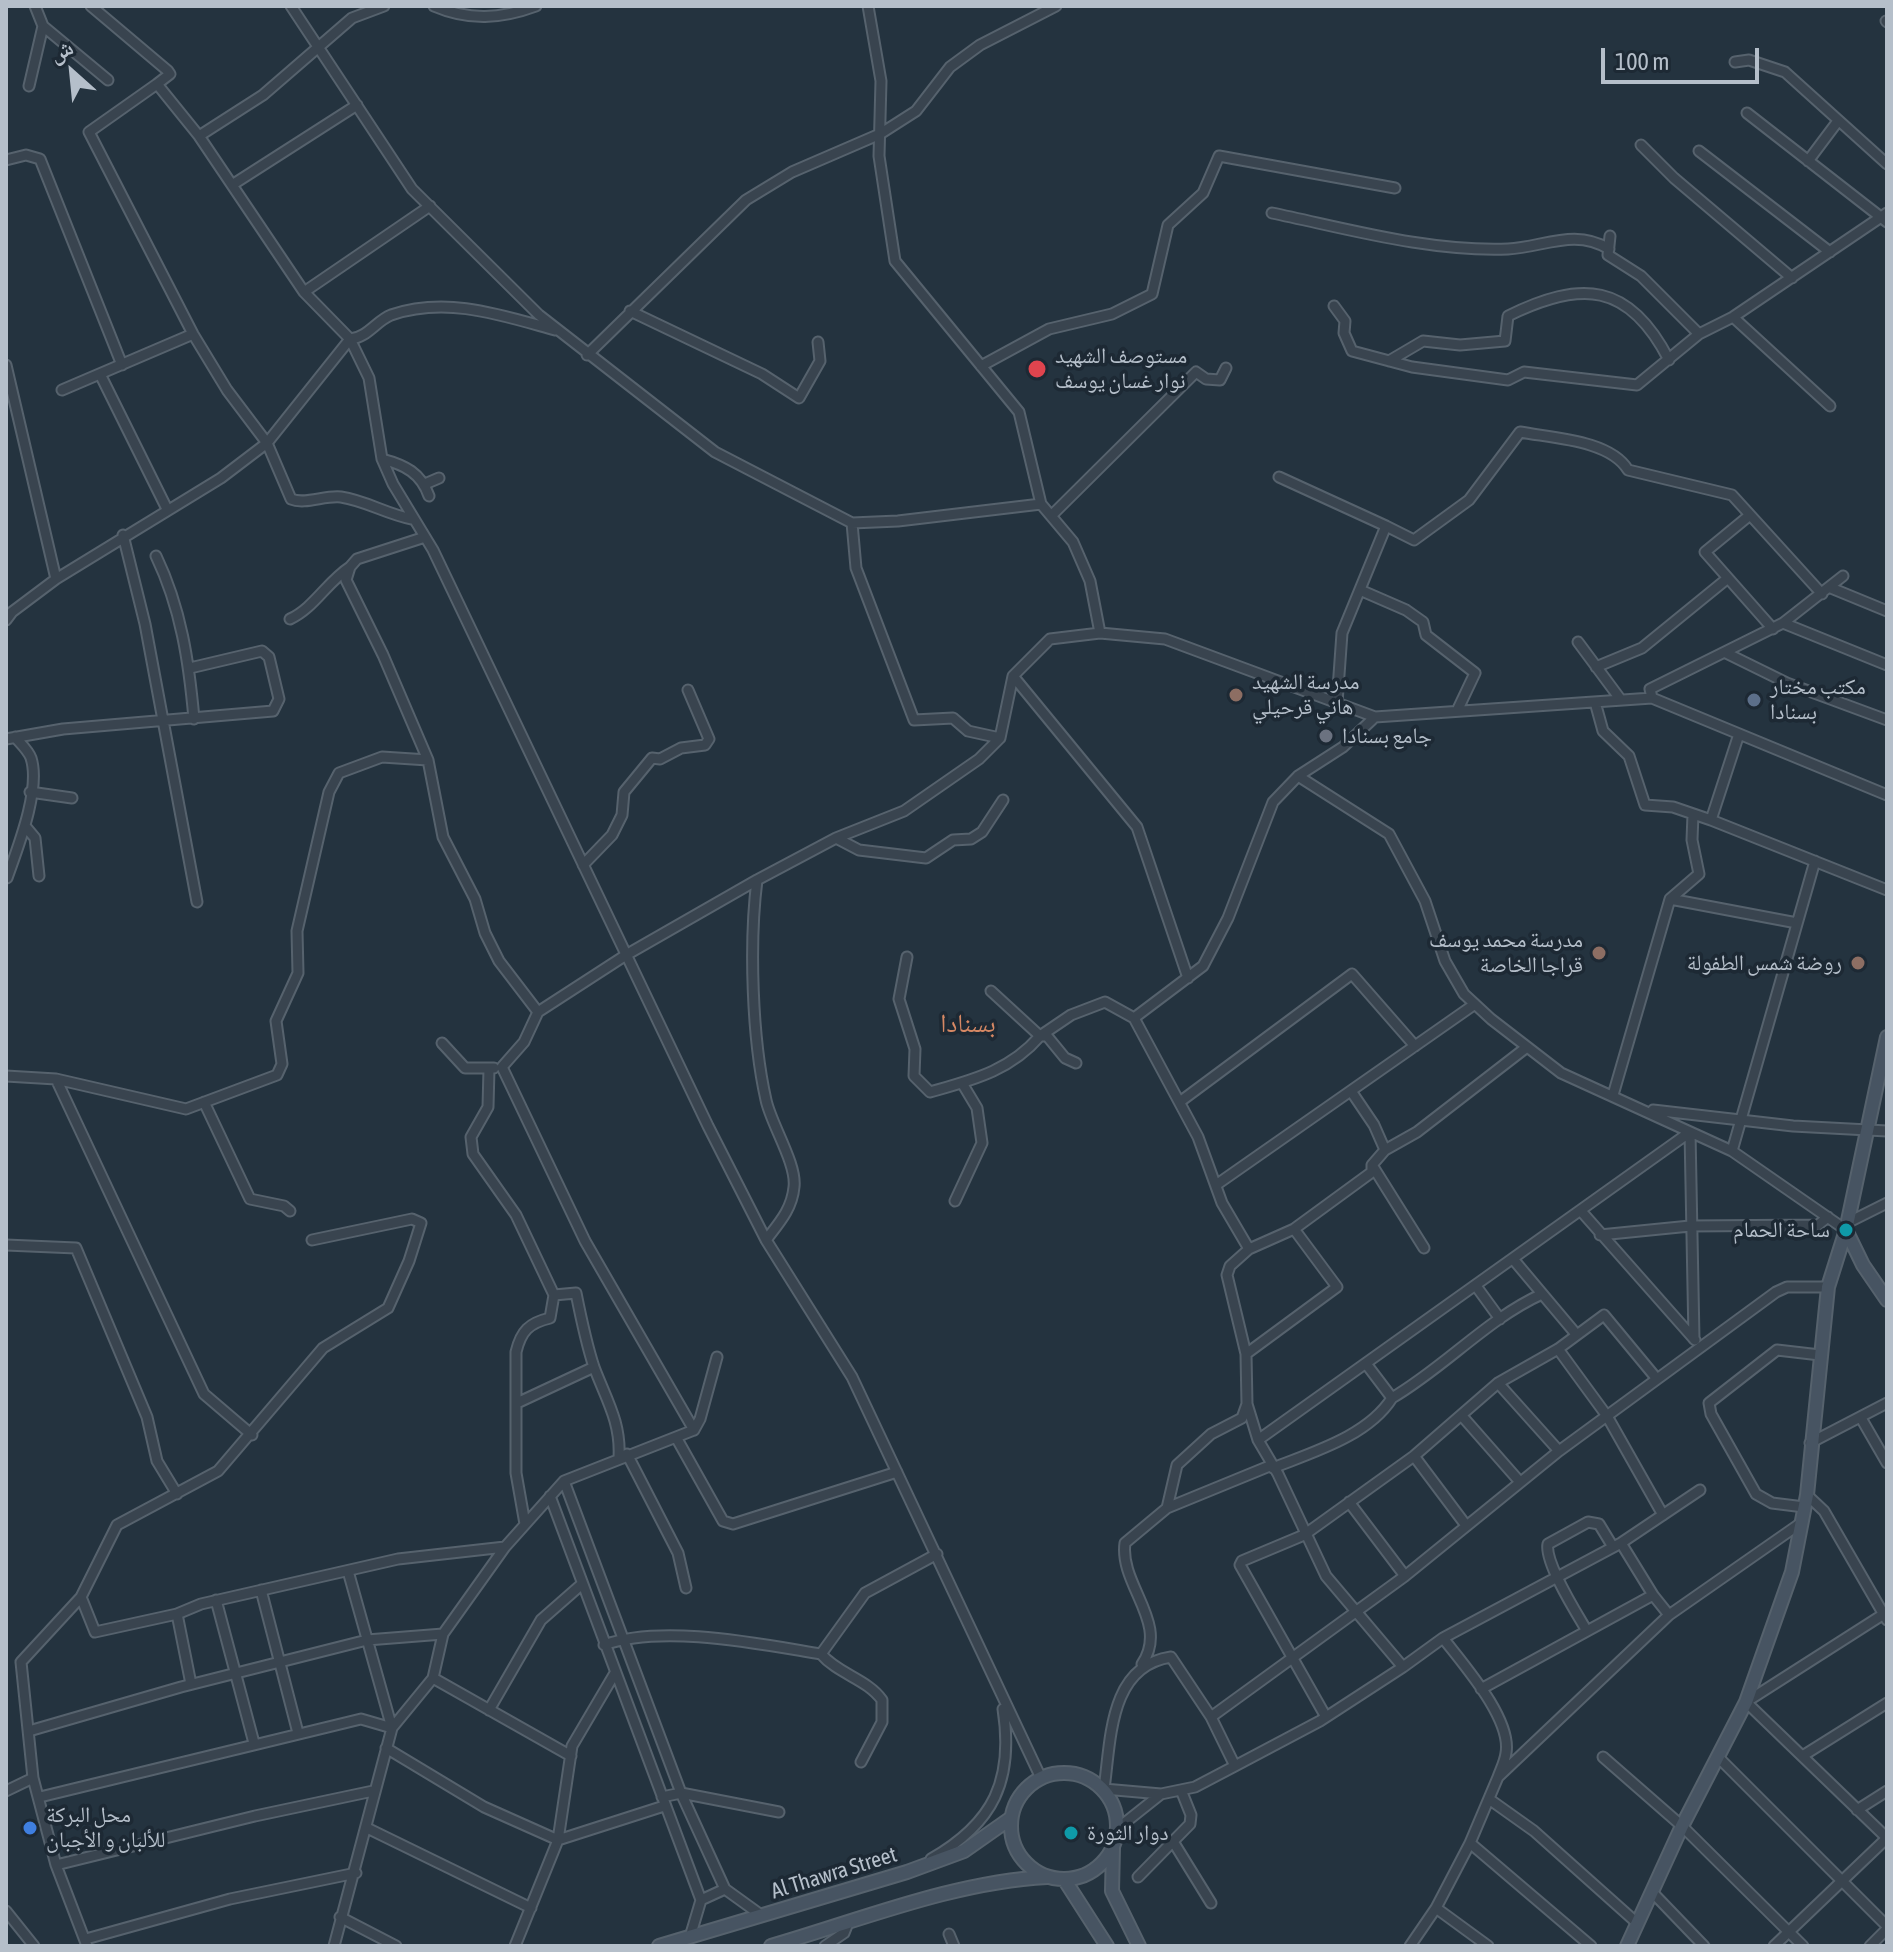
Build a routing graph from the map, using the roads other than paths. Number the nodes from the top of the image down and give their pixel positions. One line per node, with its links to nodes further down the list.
1 (35, 6): 11 (street)
2 (91, 6): 15 (street)
3 (291, 6): 12 (street)
4 (384, 6): 12 (street)
5 (434, 6): 10 (street)
6 (483, 6): 10 (street)
7 (536, 6): 10 (street)
8 (868, 6): 20 (street)
9 (1056, 6): 20 (street)
10 (490, 17)
11 (43, 26): 14 (street); 16 (street)
12 (321, 48): 17 (street); 21 (street)
13 (1735, 62): 19 (street)
14 (108, 80)
15 (157, 84): 21 (street); 41 (street)
16 (29, 86)
17 (357, 105): 27 (street); 29 (street)
18 (1747, 113): 25 (street)
19 (1838, 121): 25 (street); 26 (street)
20 (880, 134): 38 (street); 50 (street)
21 (199, 136): 27 (street)
22 (1641, 145): 35 (street)
23 (1699, 151): 34 (street)
24 (6, 160): 49 (street)
25 (1808, 161): 31 (street)
26 (1887, 164)
27 (232, 185): 36 (street)
28 (1395, 188): 50 (street)
29 (430, 206): 36 (street); 40 (street)
30 (1272, 213): 33 (street)
31 (1885, 217): 34 (street)
32 (1610, 236): 33 (street)
33 (1609, 249): 42 (street)
34 (1830, 252): 35 (street)
35 (1792, 278): 39 (street)
36 (304, 292): 43 (street)
37 (1334, 306): 47 (street)
38 (630, 311): 44 (street); 45 (street)
39 (1733, 317): 42 (street); 54 (street)
40 (558, 331): 43 (street); 45 (street)
41 (193, 334): 49 (street); 55 (street)
42 (1699, 334): 46 (street)
43 (350, 339): 55 (street); 56 (street)
44 (818, 342)
45 (587, 355): 66 (street)
46 (1669, 360): 47 (street); 47 (street)
47 (1389, 361)
48 (6, 365): 74 (street)
49 (122, 365): 52 (street)
50 (981, 366): 61 (street)
51 (1226, 368): 64 (street)
52 (100, 374): 53 (street); 62 (street)
53 (62, 390)
54 (1830, 406)
55 (267, 443): 62 (street); 65 (street)
56 (382, 459): 59 (street); 65 (street)
57 (1279, 477): 67 (street)
58 (439, 478): 59 (street)
59 (425, 484): 60 (street)
60 (429, 496)
61 (1041, 504): 64 (street); 66 (street)
62 (167, 509): 68 (street)
63 (1750, 515): 67 (street); 73 (street); 76 (street)
64 (1051, 516): 82 (street)
65 (412, 519): 69 (street)
66 (852, 523): 101 (street)
67 (1386, 526): 75 (street)
68 (123, 535): 74 (street); 98 (street)
69 (425, 537): 71 (street); 113 (street)
70 (156, 556): 87 (street)
71 (350, 567): 79 (street); 102 (street)
72 (1843, 576): 76 (street)
73 (1728, 578): 81 (street); 86 (street)
74 (56, 579): 78 (street)
75 (1360, 590): 93 (street); 94 (street)
76 (1827, 591): 77 (street); 80 (street)
77 (1887, 611)
78 (7, 612)
79 (290, 619)
80 (1783, 623): 81 (street); 85 (street)
81 (1773, 629): 84 (street)
82 (1100, 633): 88 (street); 93 (street)
83 (1578, 642): 86 (street)
84 (1726, 653): 90 (street); 97 (street)
85 (1887, 665)
86 (1596, 667): 91 (street)
87 (190, 668): 96 (street); 96 (street)
88 (1013, 676): 101 (street); 123 (street)
89 (688, 690): 113 (street)
90 (1652, 698): 91 (street); 99 (street)
91 (1621, 700): 92 (street)
92 (1595, 702): 94 (street); 108 (street)
93 (1337, 703): 95 (street)
94 (1457, 711): 95 (street)
95 (1375, 717): 103 (street)
96 (194, 719): 98 (street)
97 (1887, 720)
98 (163, 723): 100 (street); 119 (street)
99 (1739, 734): 105 (street); 109 (street)
100 (10, 738): 104 (street)
101 (1000, 738): 111 (street)
102 (428, 760): 126 (street); 142 (street)
103 (1298, 776): 123 (street); 125 (street)
104 (30, 792): 106 (street); 110 (street)
105 (1887, 795)
106 (72, 798)
107 (1003, 800): 111 (street)
108 (1693, 814): 109 (street); 118 (street)
109 (1711, 820): 112 (street)
110 (25, 826): 114 (street); 115 (street)
111 (836, 838): 116 (street)
112 (1815, 861): 117 (street); 120 (street)
113 (583, 865): 121 (street)
114 (39, 876)
115 (7, 878)
116 (757, 880): 121 (street); 162 (street)
117 (1887, 890)
118 (1670, 899): 120 (street); 140 (street)
119 (197, 902)
120 (1797, 923): 144 (street)
121 (626, 955): 126 (street); 162 (street)
122 (907, 957): 138 (street)
123 (1188, 978): 127 (street)
124 (991, 991): 128 (street)
125 (1475, 1004): 131 (street); 132 (street)
126 (538, 1012): 134 (street)
127 (1134, 1018): 128 (street); 141 (street)
128 (1040, 1036): 133 (street); 138 (street)
129 (1887, 1037): 147 (main road)
130 (442, 1043): 135 (street)
131 (1415, 1046): 139 (street); 141 (street)
132 (1527, 1047): 140 (street); 148 (street)
133 (1076, 1063)
134 (502, 1067): 135 (street); 190 (street)
135 (489, 1069): 170 (street)
136 (6, 1076): 137 (street)
137 (56, 1079): 142 (street); 191 (street)
138 (962, 1083): 152 (street)
139 (1351, 1091): 148 (street); 151 (street)
140 (1613, 1095): 143 (street)
141 (1181, 1101): 151 (street)
142 (204, 1102): 154 (street)
143 (1642, 1108): 144 (street); 146 (street)
144 (1741, 1121): 147 (street); 149 (street)
145 (1887, 1131): 147 (street)
146 (1690, 1132): 149 (street); 155 (street); 157 (street)
147 (1866, 1132): 158 (main road)
148 (1385, 1150): 150 (street)
149 (1732, 1151): 156 (street)
150 (1372, 1165): 159 (street); 164 (street)
151 (1216, 1185): 165 (street)
152 (955, 1201)
153 (1887, 1203): 158 (street)
154 (290, 1211)
155 (1581, 1211): 160 (street); 166 (street)
156 (1828, 1217): 157 (street); 158 (street)
157 (1690, 1226): 160 (street); 174 (street)
158 (1846, 1226): 168 (main road); 171 (main road)
159 (1294, 1229): 165 (street); 176 (street)
160 (1600, 1235): 174 (street)
161 (312, 1240): 191 (street)
162 (766, 1240): 200 (street)
163 (6, 1245): 204 (street)
164 (1424, 1248)
165 (1249, 1249): 176 (street)
166 (1513, 1259): 167 (street); 169 (street)
167 (1476, 1286): 172 (street); 179 (street)
168 (1828, 1287): 174 (street); 177 (main road)
169 (1542, 1294): 172 (street); 173 (street)
170 (554, 1295): 180 (street); 184 (street)
171 (1887, 1300)
172 (1500, 1319): 183 (street)
173 (1576, 1334): 175 (street); 181 (street)
174 (1698, 1343): 181 (street)
175 (1558, 1349): 182 (street); 188 (street)
176 (1246, 1354): 186 (street)
177 (1820, 1355): 194 (main road); 206 (street)
178 (717, 1357): 190 (street)
179 (1367, 1365): 183 (street); 193 (street)
180 (594, 1367): 184 (street); 196 (street)
181 (1657, 1379): 188 (street)
182 (1498, 1383): 187 (street); 195 (street)
183 (1392, 1398): 199 (street)
184 (517, 1403): 211 (street)
185 (1887, 1403): 189 (street)
186 (1247, 1404): 193 (street); 208 (street)
187 (1462, 1416): 197 (street); 202 (street)
188 (1607, 1416): 195 (street); 209 (street)
189 (1861, 1418): 194 (street); 198 (street)
190 (694, 1430): 192 (street)
191 (252, 1435): 204 (street)
192 (677, 1439): 196 (street); 200 (street)
193 (1258, 1440): 199 (street)
194 (1810, 1443): 206 (main road)
195 (1559, 1451): 202 (street)
196 (623, 1456): 201 (street); 221 (street)
197 (1414, 1456): 207 (street); 212 (street)
198 (1887, 1463)
199 (1273, 1467): 208 (street); 213 (street)
200 (897, 1472): 216 (street)
201 (564, 1481): 205 (street); 233 (street)
202 (1520, 1482): 212 (street)
203 (1700, 1490): 209 (street)
204 (177, 1494): 224 (street)
205 (550, 1496): 211 (street); 220 (street)
206 (1805, 1501): 210 (main road); 229 (street)
207 (1349, 1502): 213 (street); 218 (street)
208 (1167, 1508): 239 (street)
209 (1663, 1515): 214 (street)
210 (1801, 1523): 228 (street); 247 (main road)
211 (525, 1524): 215 (street)
212 (1465, 1524): 218 (street)
213 (1304, 1535): 226 (street); 237 (street)
214 (1617, 1545): 219 (street); 219 (street); 223 (street)
215 (505, 1547): 217 (street); 231 (street)
216 (937, 1554): 236 (street); 246 (street)
217 (348, 1571): 222 (street); 234 (street)
218 (1405, 1576): 226 (street)
219 (1558, 1577): 230 (street); 232 (street)
220 (582, 1584): 235 (street); 249 (street)
221 (686, 1588)
222 (261, 1590): 225 (street); 238 (street)
223 (1653, 1595): 228 (street); 230 (street)
224 (81, 1597): 227 (street); 253 (street)
225 (216, 1600): 227 (street); 241 (street)
226 (1355, 1613): 237 (street); 240 (street)
227 (177, 1614): 244 (street)
228 (1669, 1615): 263 (street)
229 (1886, 1615): 247 (street)
230 (1587, 1631): 245 (street)
231 (443, 1634): 234 (street); 243 (street)
232 (1443, 1638): 240 (street); 245 (street)
233 (623, 1639): 235 (street); 236 (street); 271 (street)
234 (367, 1640): 238 (street); 252 (street)
235 (604, 1645): 242 (street)
236 (821, 1654): 261 (street)
237 (1294, 1660): 250 (street); 251 (street)
238 (279, 1662): 241 (street); 254 (street)
239 (1140, 1667): 250 (street); 266 (street)
240 (1403, 1667): 251 (street)
241 (236, 1672): 244 (street); 255 (street)
242 (615, 1673): 258 (street); 275 (street)
243 (433, 1678): 249 (street); 252 (street)
244 (191, 1684): 253 (street)
245 (1481, 1689): 263 (street)
246 (1002, 1702): 265 (street); 288 (street)
247 (1746, 1702): 257 (street); 260 (main road)
248 (1887, 1703): 257 (street)
249 (489, 1710): 258 (street)
250 (1211, 1717): 262 (street)
251 (1326, 1717): 262 (street)
252 (392, 1728): 254 (street); 256 (street)
253 (29, 1731): 264 (street)
254 (298, 1733): 255 (street)
255 (254, 1743): 273 (street)
256 (386, 1748): 269 (street); 283 (street)
257 (1804, 1755): 276 (street)
258 (571, 1756): 283 (street)
259 (1603, 1757): 279 (street)
260 (1718, 1757): 279 (main road); 293 (street)
261 (861, 1762)
262 (1235, 1766): 267 (street)
263 (1498, 1777): 274 (street)
264 (33, 1778): 268 (street); 273 (street)
265 (1041, 1778): 266 (main road); 278 (main road)
266 (1104, 1789): 272 (street); 281 (main road)
267 (1181, 1790): 272 (street); 284 (street)
268 (6, 1791)
269 (373, 1791): 280 (street); 287 (street)
270 (1887, 1791): 276 (street)
271 (681, 1793): 275 (street); 277 (street); 294 (street)
272 (1161, 1794): 281 (street)
273 (40, 1797): 287 (street)
274 (1489, 1799): 285 (street); 304 (street)
275 (663, 1801): 283 (street); 296 (street)
276 (1857, 1810): 282 (street)
277 (779, 1812)
278 (1011, 1818): 288 (main road, Al Thawra Street); 290 (main road)
279 (1682, 1826): 295 (main road); 306 (street)
280 (367, 1828): 289 (street); 298 (street)
281 (1117, 1829): 286 (main road)
282 (1887, 1838): 293 (street)
283 (558, 1840): 298 (street)
284 (1174, 1843): 291 (street); 297 (street)
285 (1470, 1843): 299 (street); 322 (street)
286 (1113, 1847): 292 (main road); 319 (main road)
287 (56, 1865): 309 (street)
288 (907, 1872): 301 (main road, Al Thawra Street)
289 (356, 1873): 302 (street); 309 (street)
290 (1050, 1877): 292 (main road); 303 (main road)
291 (1138, 1877)
292 (1064, 1879): 318 (main road)
293 (1842, 1879): 305 (street); 306 (street)
294 (725, 1889): 296 (street); 301 (street)
295 (1653, 1893): 304 (main road); 324 (street)
296 (701, 1900): 308 (street)
297 (1211, 1903)
298 (531, 1908): 313 (street)
299 (1436, 1908): 320 (street); 321 (street)
300 (6, 1911): 310 (street)
301 (761, 1915): 308 (main road, Al Thawra Street)
302 (340, 1917): 311 (street); 312 (street)
303 (848, 1923): 315 (main road); 316 (street)
304 (1637, 1923): 323 (main road)
305 (1887, 1928): 327 (street)
306 (1788, 1931): 325 (street); 326 (street)
307 (949, 1934): 317 (street)
308 (690, 1937): 314 (main road, Al Thawra Street)
309 (86, 1942)
310 (34, 1946)
311 (334, 1946)
312 (396, 1946)
313 (515, 1946)
314 (659, 1946)
315 (771, 1946)
316 (825, 1946)
317 (954, 1946)
318 (1107, 1946)
319 (1139, 1946)
320 (1410, 1946)
321 (1488, 1946)
322 (1591, 1946)
323 (1627, 1946)
324 (1704, 1946)
325 (1774, 1946)
326 (1803, 1946)
327 (1870, 1946)

